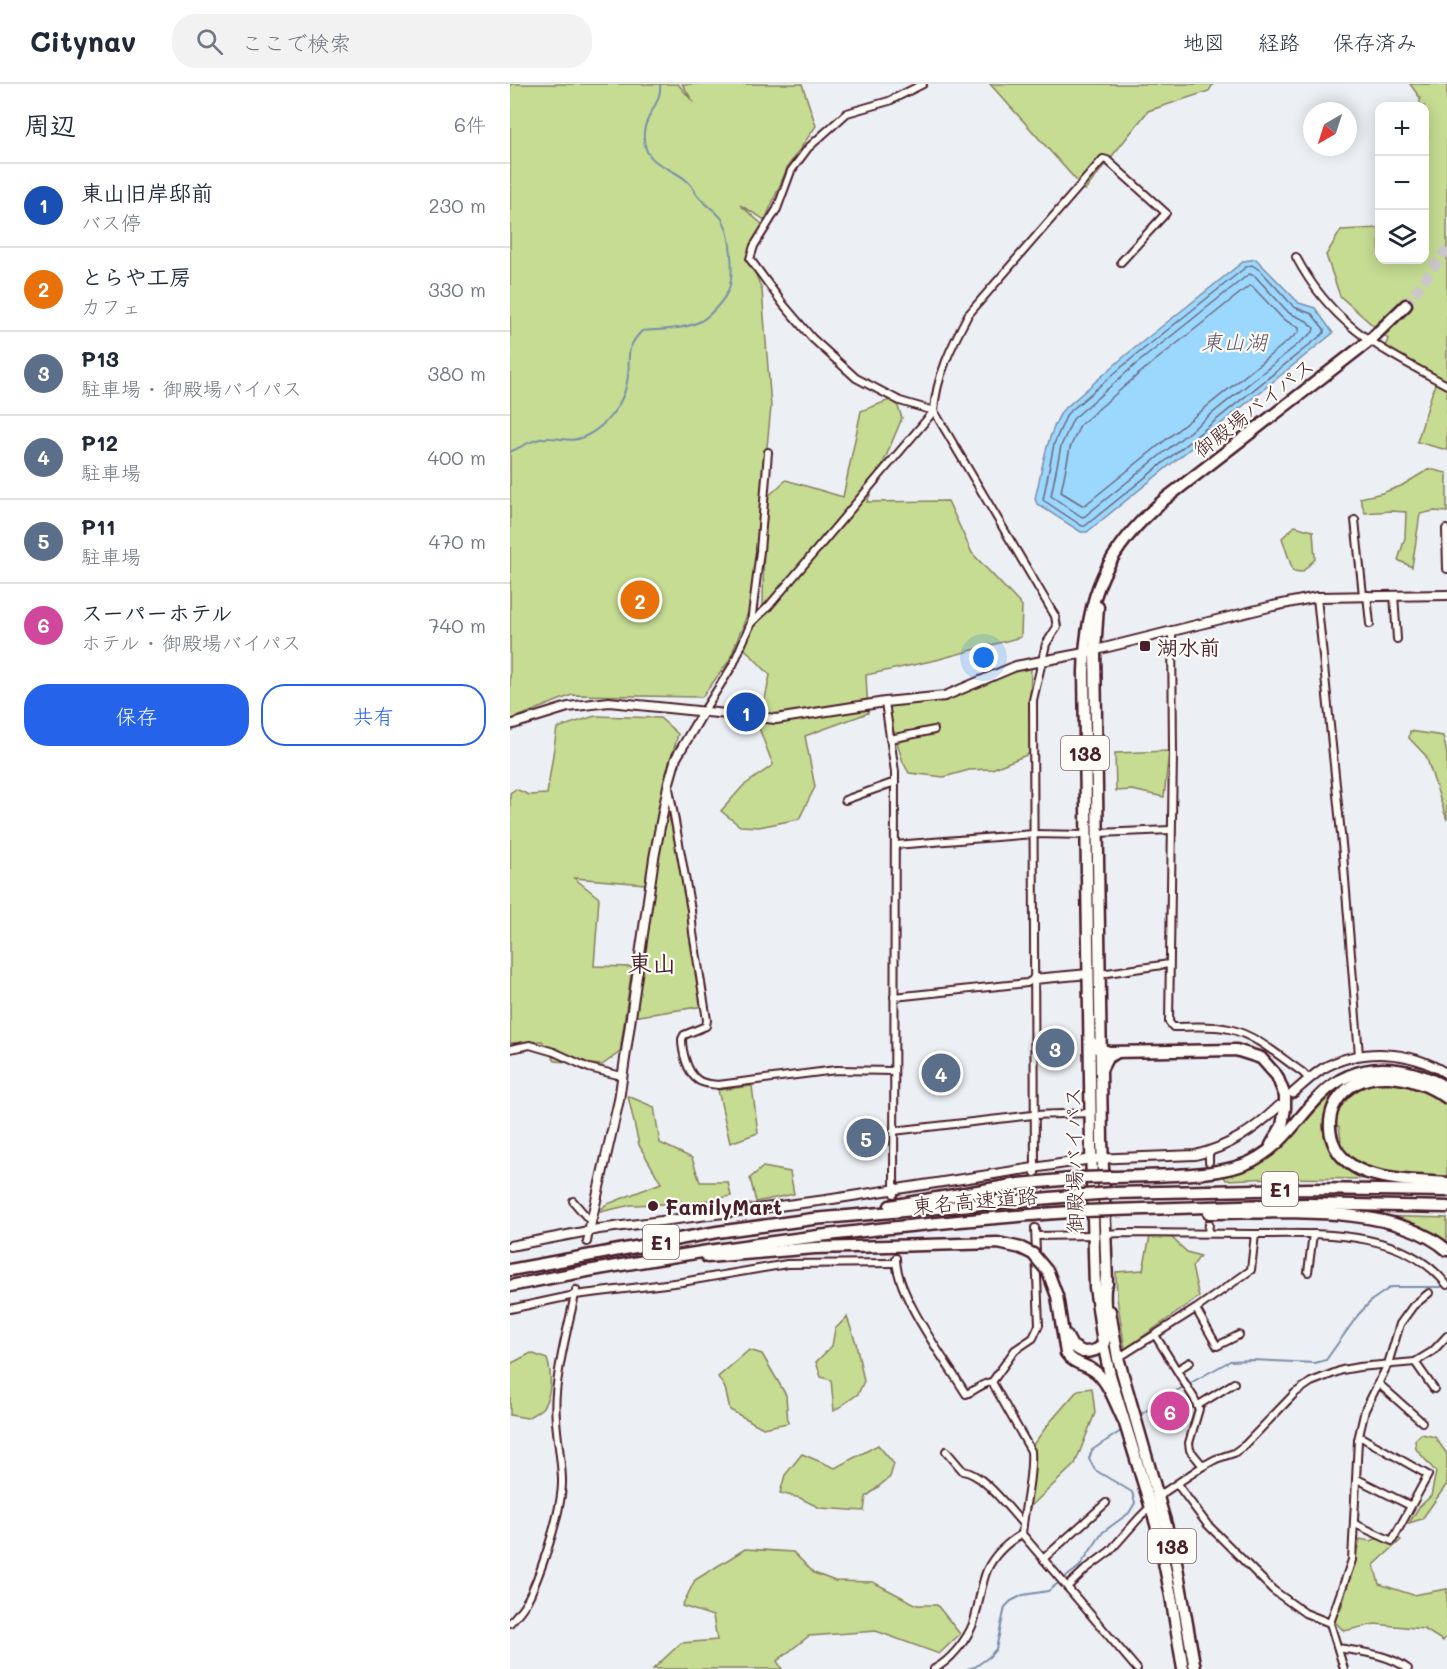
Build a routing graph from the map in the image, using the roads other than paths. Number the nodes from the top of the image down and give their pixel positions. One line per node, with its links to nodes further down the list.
1 (923, 84): 7 (street)
2 (1296, 257): 5 (street)
3 (1121, 262): 7 (street)
4 (1406, 305): 5 (highway, 御殿場バイパス / 138)
5 (1369, 341): 6 (street); 20 (highway, 御殿場バイパス / 138)
6 (1447, 385)
7 (934, 411): 16 (street); 21 (street)
8 (768, 452): 16 (street)
9 (1355, 520): 12 (street)
10 (1446, 528): 11 (street)
11 (1447, 569)
12 (1365, 595): 13 (street); 15 (street); 17 (street)
13 (1394, 595): 14 (street); 19 (street)
14 (1447, 595)
15 (1317, 597): 18 (street); 42 (street)
16 (751, 623): 23 (street)
17 (1370, 624)
18 (1172, 630): 20 (street); 30 (street)
19 (1397, 639)
20 (1090, 651): 21 (street); 32 (highway, 御殿場バイパス / 138)
21 (1041, 661): 22 (street); 31 (street)
22 (885, 702): 23 (street); 26 (street)
23 (703, 712): 24 (street); 28 (street)
24 (510, 725)
25 (934, 730): 26 (street)
26 (890, 739): 27 (street)
27 (895, 782): 29 (street); 33 (street)
28 (669, 786): 44 (street); 46 (street)
29 (845, 800)
30 (1171, 830): 32 (street); 34 (street)
31 (1033, 834): 32 (street); 33 (street); 36 (street)
32 (1092, 834): 35 (highway, 御殿場バイパス / 138)
33 (895, 846): 37 (street)
34 (1169, 964): 35 (street); 47 (street)
35 (1094, 974): 36 (street); 38 (highway, 御殿場バイパス / 138); 40 (highway, 御殿場バイパス / 138)
36 (1034, 979): 37 (street); 53 (street)
37 (894, 997): 44 (street)
38 (1090, 1041): 40 (highway); 52 (highway, 御殿場バイパス / 138)
39 (510, 1049): 46 (street)
40 (1101, 1050): 41 (highway); 43 (highway, 御殿場バイパス / 138)
41 (1116, 1053): 43 (highway); 56 (highway)
42 (1359, 1055): 45 (street); 47 (street)
43 (1102, 1068): 57 (highway, 御殿場バイパス / 138)
44 (893, 1071): 54 (street)
45 (1447, 1074)
46 (622, 1076): 68 (street)
47 (1309, 1079): 49 (street)
48 (1447, 1088): 56 (highway)
49 (1293, 1093)
50 (1447, 1098): 61 (highway)
51 (1279, 1106): 55 (street)
52 (1090, 1113): 53 (street); 58 (highway, 御殿場バイパス / 138)
53 (1033, 1115): 54 (street); 60 (street)
54 (893, 1131): 63 (street)
55 (1209, 1152): 57 (street); 59 (street)
56 (1260, 1156): 67 (highway, bridge)
57 (1103, 1158): 58 (street); 75 (highway, 御殿場バイパス / 138)
58 (1092, 1159): 60 (street); 75 (highway, 御殿場バイパス / 138)
59 (1209, 1162)
60 (1034, 1170): 63 (street)
61 (1447, 1183)
62 (1447, 1191): 67 (highway, 東名高速道路 / E1, bridge)
63 (894, 1192): 71 (street)
64 (573, 1201): 68 (street)
65 (1166, 1207): 66 (highway, 東名高速道路 / E1); 79 (highway); 80 (highway, 東名高速道路 / E1, bridge)
66 (1447, 1207)
67 (813, 1220): 81 (highway, 東名高速道路 / E1)
68 (591, 1222): 71 (street)
69 (1209, 1224): 72 (street)
70 (1035, 1228): 76 (street)
71 (589, 1231): 77 (street); 78 (street)
72 (1208, 1233): 73 (street); 75 (street)
73 (1255, 1234): 74 (street); 88 (street)
74 (1313, 1234): 82 (street); 84 (street)
75 (1100, 1235): 76 (street); 83 (highway, 御殿場バイパス / 138); 94 (highway, 御殿場バイパス / 138)
76 (1036, 1236): 100 (street)
77 (587, 1242)
78 (510, 1246)
79 (1447, 1250)
80 (631, 1263): 85 (highway, 東名高速道路 / E1); 90 (highway, bridge)
81 (510, 1270)
82 (1308, 1272)
83 (1106, 1276): 94 (highway); 95 (highway, 御殿場バイパス / 138)
84 (1447, 1285)
85 (510, 1286)
86 (576, 1292): 89 (street); 100 (street); 121 (street)
87 (1429, 1293): 98 (street)
88 (1196, 1308): 91 (street); 92 (street)
89 (510, 1309)
90 (1061, 1318): 94 (highway); 105 (highway)
91 (1155, 1335): 95 (street); 99 (street)
92 (1239, 1335)
93 (1447, 1336): 97 (street)
94 (1103, 1343): 105 (highway, 御殿場バイパス / 138)
95 (1118, 1358): 105 (highway, 御殿場バイパス / 138)
96 (1190, 1362): 99 (street)
97 (1415, 1362): 98 (street); 103 (street)
98 (1388, 1364): 102 (street); 109 (street)
99 (1177, 1371): 104 (street)
100 (992, 1382): 116 (street)
101 (1233, 1383): 104 (street)
102 (1378, 1383): 106 (street); 107 (street)
103 (1434, 1389)
104 (1197, 1406): 109 (street)
105 (1128, 1416): 112 (highway, 御殿場バイパス / 138); 115 (highway, 御殿場バイパス / 138)
106 (1422, 1422)
107 (1359, 1436): 110 (street); 114 (street)
108 (946, 1451): 116 (street)
109 (1203, 1466): 111 (street)
110 (1357, 1479): 114 (street); 117 (street)
111 (1177, 1484): 112 (street); 122 (street)
112 (1158, 1498): 115 (street); 127 (highway, 御殿場バイパス / 138)
113 (1106, 1503): 119 (street)
114 (1411, 1506): 117 (street)
115 (1150, 1507): 120 (street); 126 (highway, 御殿場バイパス / 138)
116 (1023, 1524): 118 (street)
117 (1355, 1524): 122 (street)
118 (1022, 1534): 119 (street); 124 (street)
119 (1043, 1559): 120 (street)
120 (1067, 1587): 125 (street)
121 (510, 1623)
122 (1330, 1623): 123 (street)
123 (1338, 1648): 128 (street); 129 (street)
124 (934, 1669)
125 (1137, 1669)
126 (1183, 1669)
127 (1195, 1669)
128 (1344, 1669)
129 (1408, 1669)

